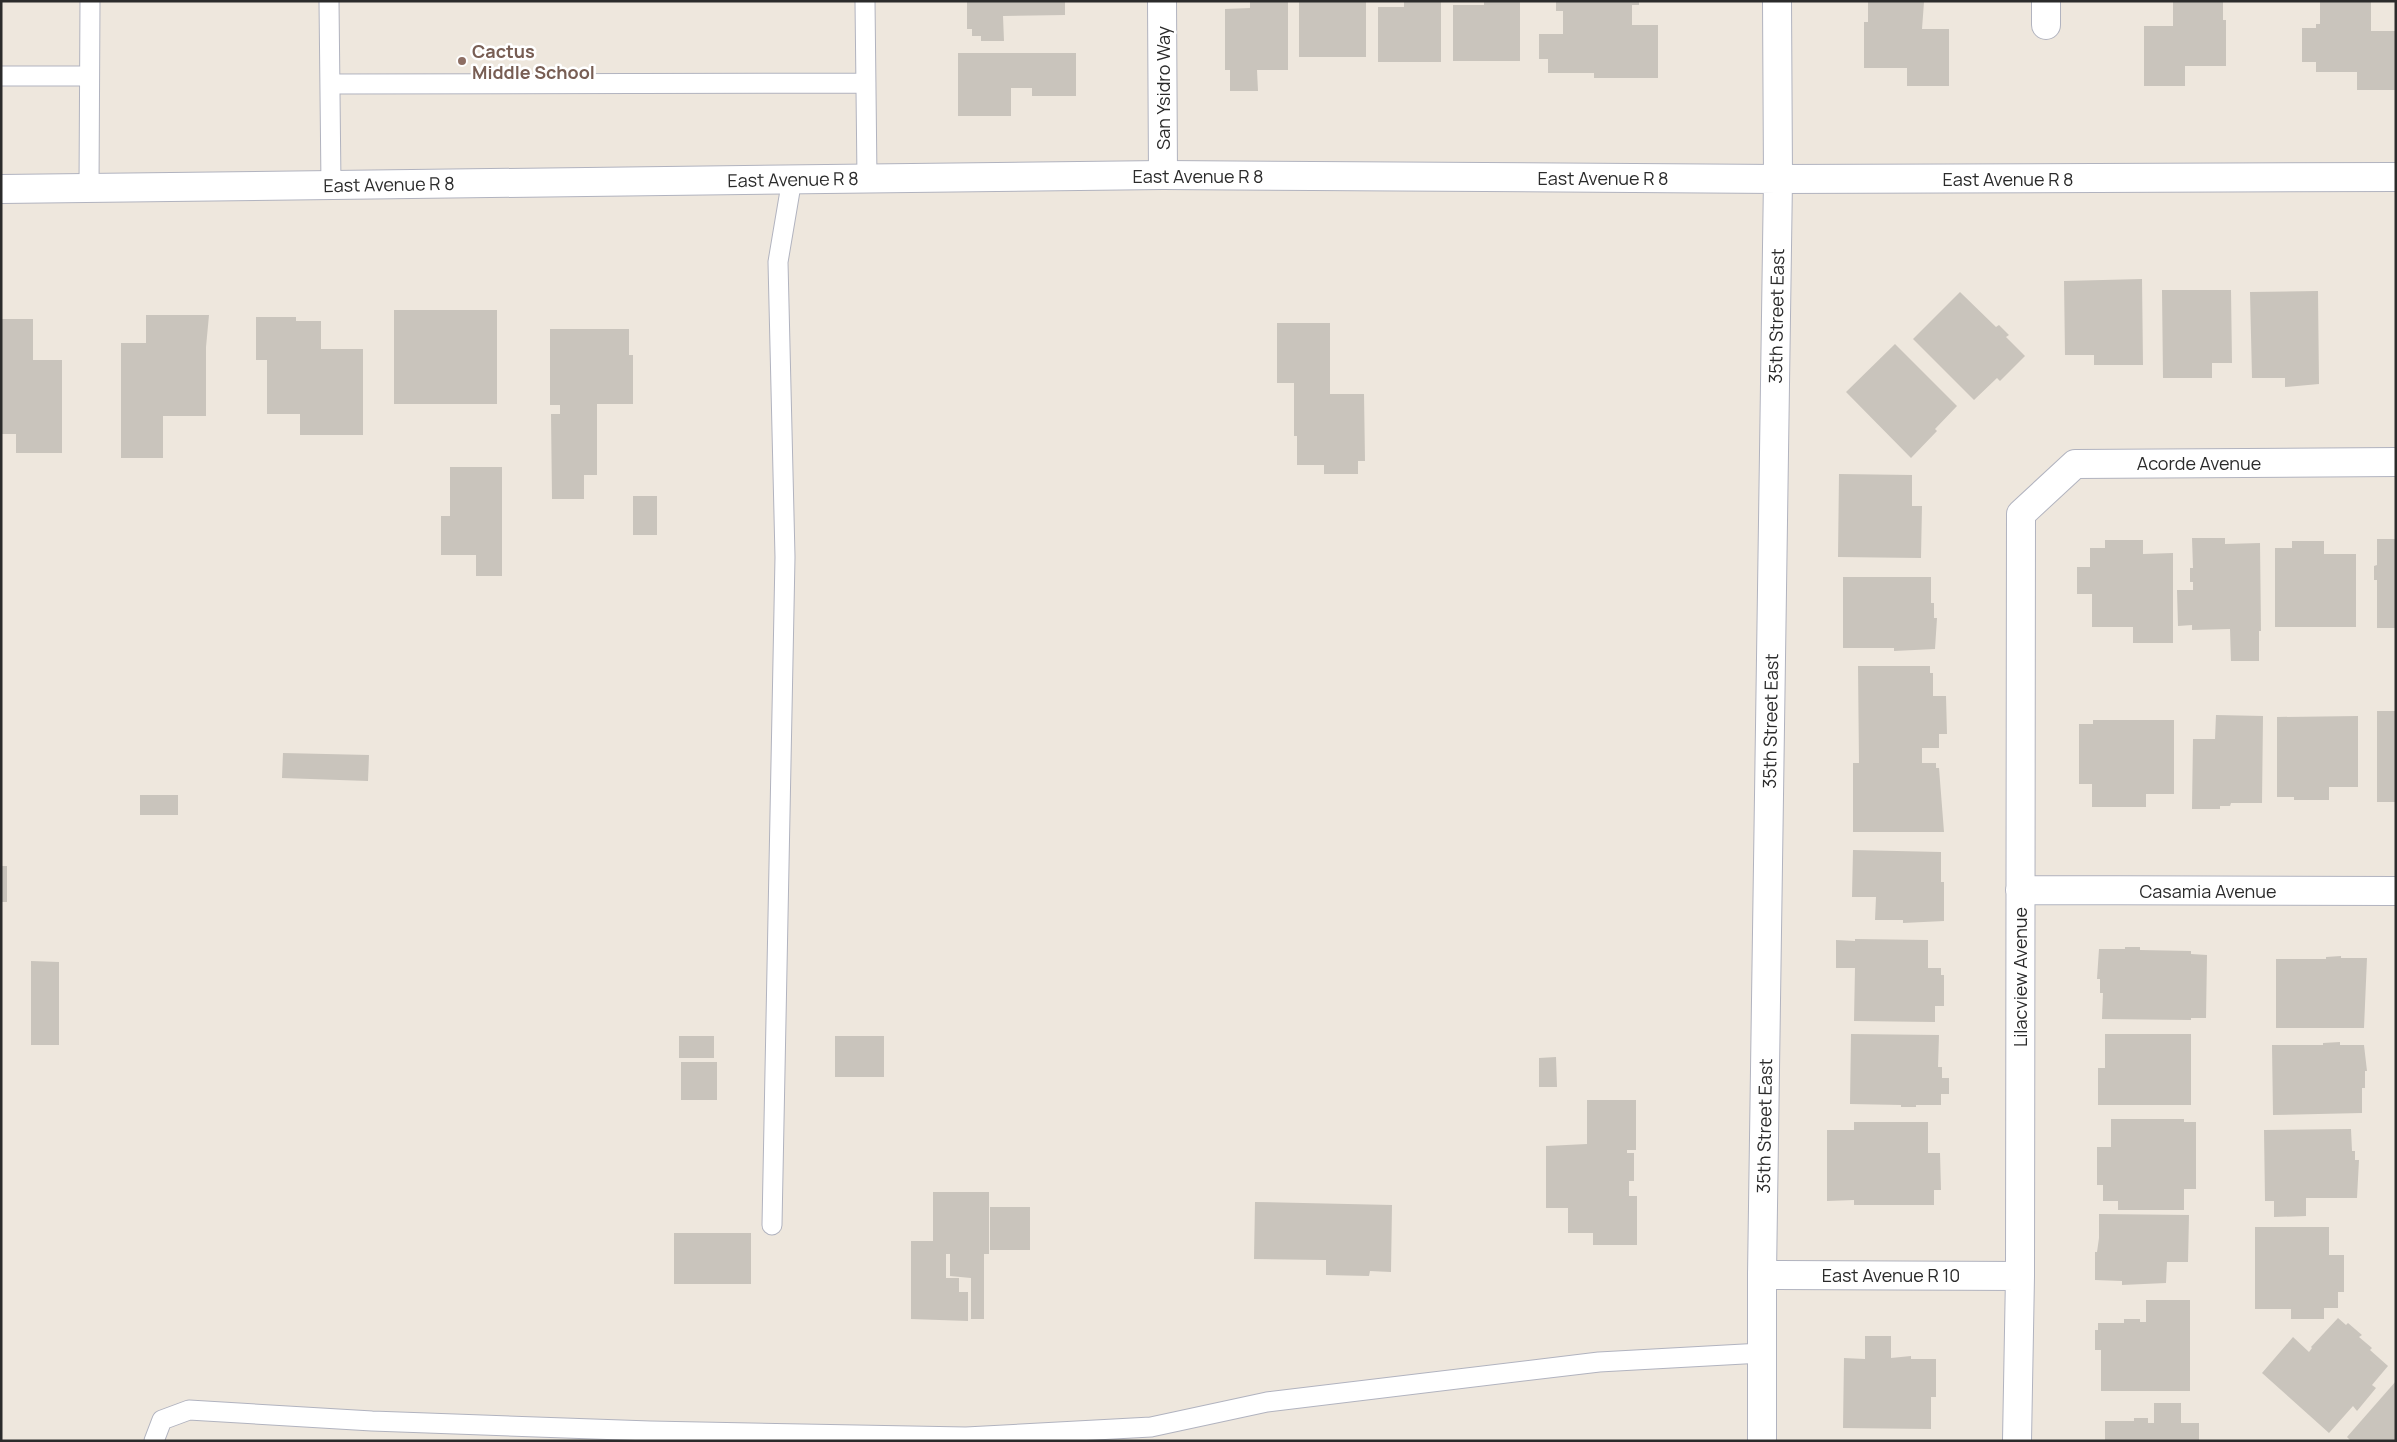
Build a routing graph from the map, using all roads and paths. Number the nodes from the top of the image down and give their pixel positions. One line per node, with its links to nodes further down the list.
1 (90, 1): 7 (lane)
2 (329, 1): 9 (lane)
3 (865, 1): 8 (lane)
4 (1162, 1): 10 (street, San Ysidro Way)
5 (1777, 1): 14 (street, 35th Street East)
6 (1, 76): 7 (lane)
7 (90, 76): 16 (lane)
8 (866, 83): 9 (lane); 13 (lane)
9 (331, 84): 15 (lane)
10 (1163, 175): 13 (street, East Avenue R 8); 14 (street, East Avenue R 8)
11 (2396, 177): 14 (street, East Avenue R 8)
12 (792, 179): 13 (street, East Avenue R 8); 15 (street, East Avenue R 8); 22 (lane)
13 (867, 179)
14 (1778, 179): 23 (street, 35th Street East)
15 (331, 185): 16 (street, East Avenue R 8)
16 (89, 188): 17 (street, East Avenue R 8)
17 (1, 189)
18 (2396, 462): 19 (street, Acorde Avenue)
19 (2021, 514): 20 (street, Lilacview Avenue)
20 (2020, 890): 21 (street, Casamia Avenue); 24 (street, Lilacview Avenue)
21 (2396, 891)
22 (772, 1225)
23 (1762, 1274): 24 (street, East Avenue R 10); 25 (street, 35th Street East)
24 (2020, 1276): 28 (street, Lilacview Avenue)
25 (1762, 1353): 26 (lane); 27 (street, 35th Street East)
26 (154, 1441)
27 (1762, 1441)
28 (2017, 1441)

